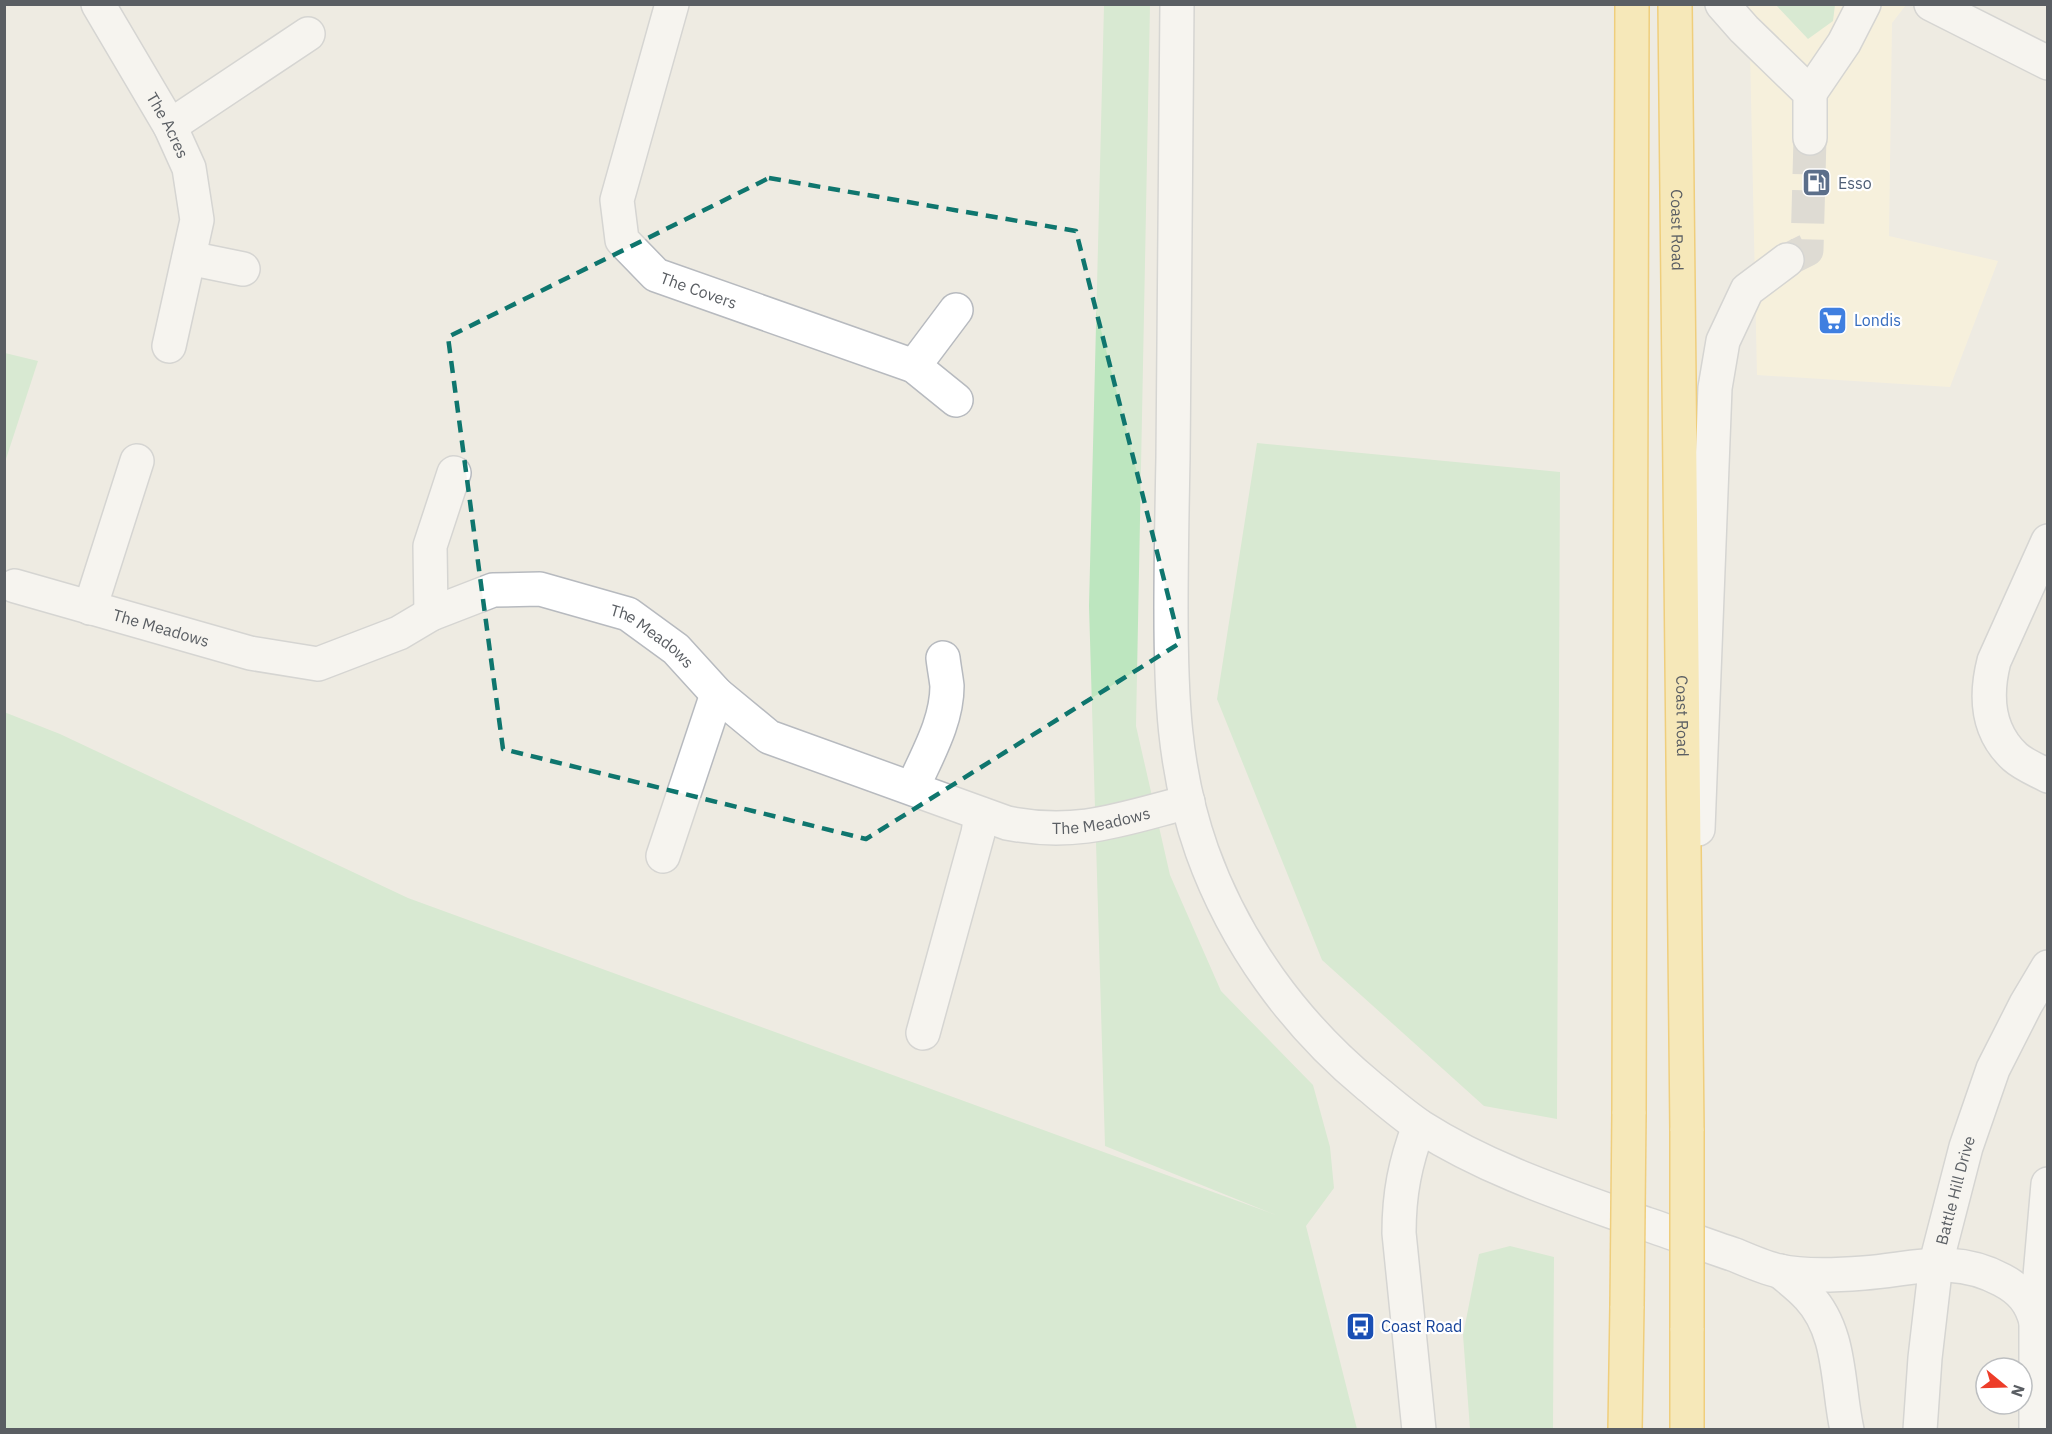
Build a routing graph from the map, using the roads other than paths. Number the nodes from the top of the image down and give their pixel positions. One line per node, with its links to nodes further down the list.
1 (98, 4): 12 (street, The Acres)
2 (672, 4): 19 (street, The Covers)
3 (1177, 4): 31 (street)
4 (1632, 4): 44 (highway, bridge)
5 (1675, 4): 37 (highway, Coast Road)
6 (1722, 4): 11 (street)
7 (1864, 4): 11 (street)
8 (1935, 5): 10 (street)
9 (308, 34): 12 (street)
10 (2048, 63)
11 (1810, 93): 13 (street)
12 (170, 126): 14 (street, The Acres)
13 (1810, 138)
14 (189, 258): 16 (street); 18 (street, The Acres)
15 (1786, 260): 37 (street)
16 (243, 269)
17 (956, 310): 19 (street)
18 (169, 346)
19 (914, 366): 20 (street, The Covers)
20 (956, 400)
21 (137, 461): 25 (street, The Meadows)
22 (454, 473): 26 (street)
23 (2048, 541): 29 (street)
24 (15, 586): 25 (street, The Meadows)
25 (90, 608): 26 (street, The Meadows)
26 (431, 614): 28 (street, The Meadows)
27 (943, 658): 30 (street)
28 (717, 694): 30 (street, The Meadows); 33 (street)
29 (2048, 776)
30 (913, 788): 32 (street, The Meadows)
31 (1188, 802): 32 (street, The Meadows); 36 (street)
32 (981, 814): 35 (street)
33 (663, 856)
34 (2048, 967): 39 (street, Battle Hill Drive)
35 (923, 1033)
36 (1419, 1126): 40 (street); 43 (street)
37 (1687, 1131): 45 (highway, Coast Road, bridge)
38 (2048, 1184): 41 (street)
39 (1936, 1263): 40 (street); 41 (street); 47 (street, Battle Hill Drive)
40 (1780, 1271): 46 (street)
41 (2036, 1322): 42 (street)
42 (2035, 1391): 48 (street); 49 (street)
43 (1419, 1430)
44 (1625, 1430)
45 (1687, 1430)
46 (1847, 1430)
47 (1920, 1430)
48 (2032, 1430)
49 (2036, 1430)

